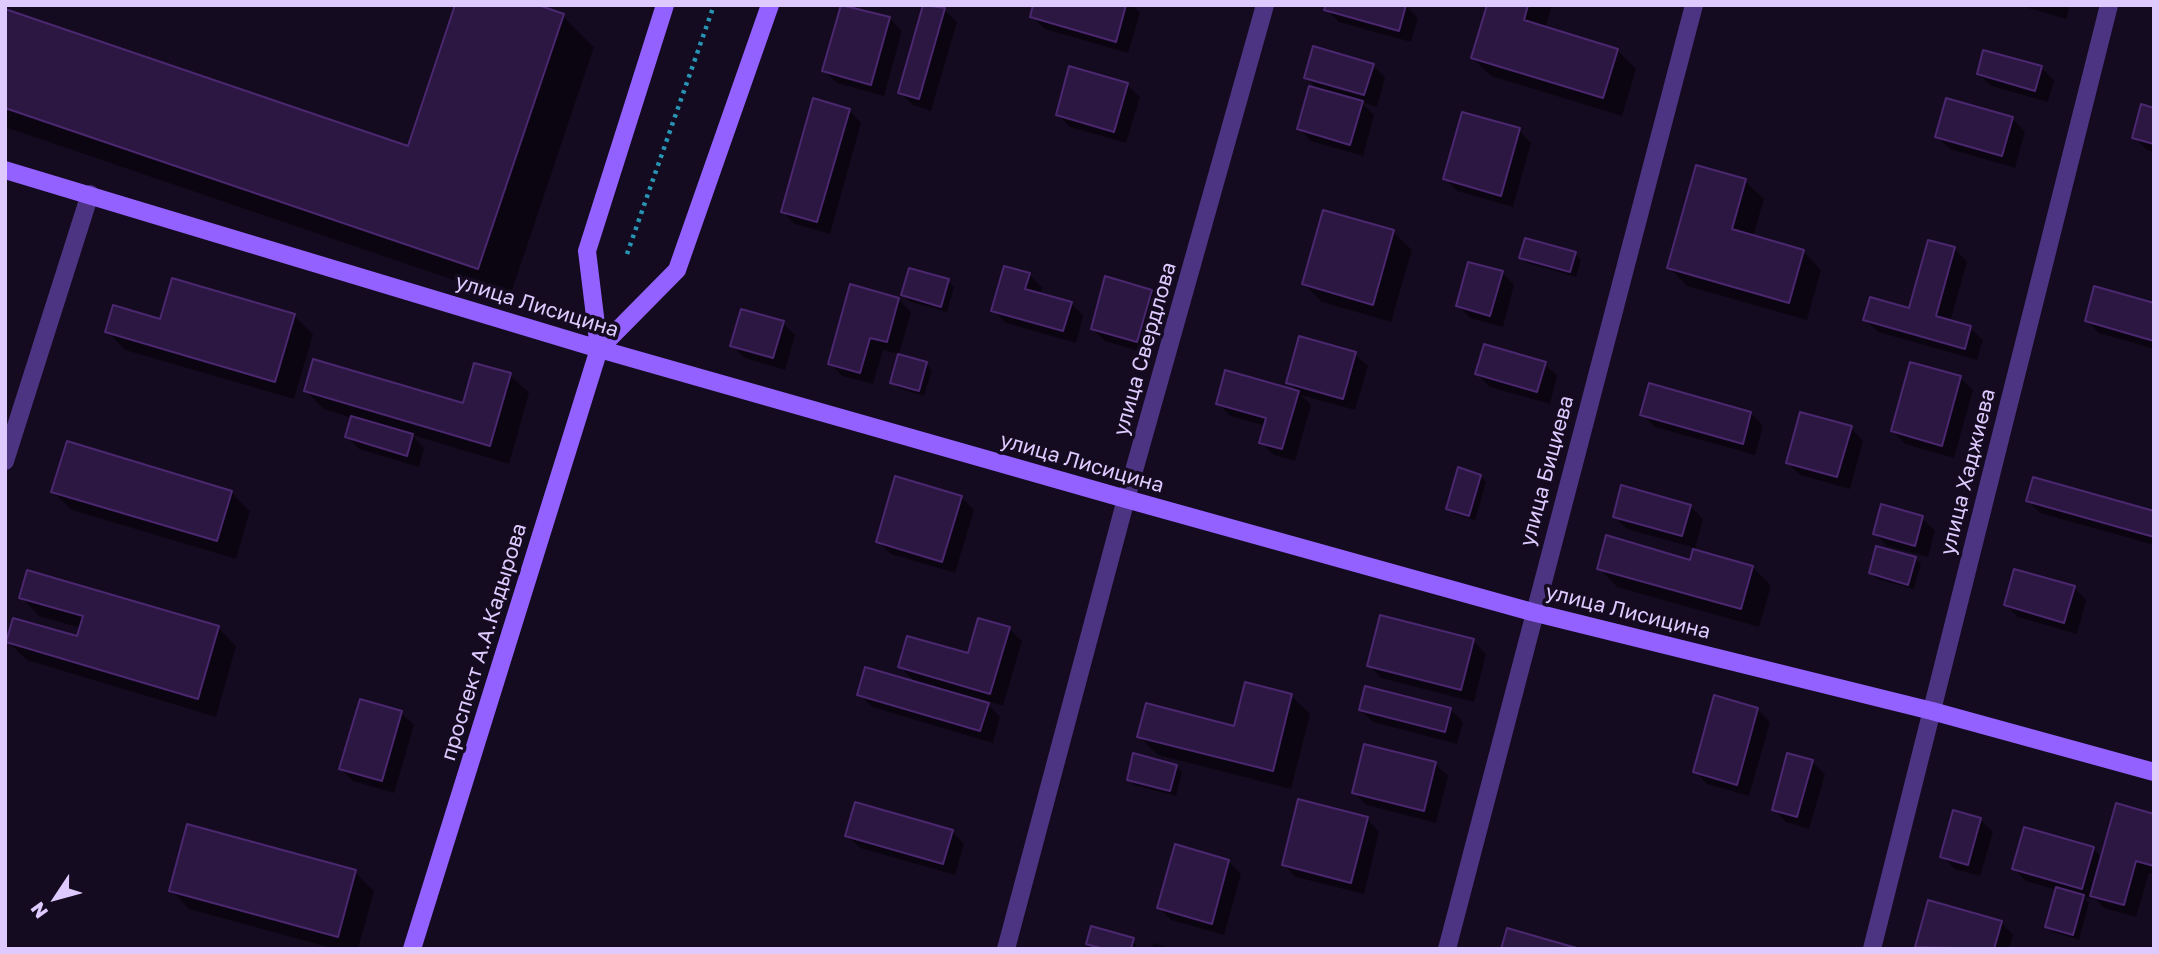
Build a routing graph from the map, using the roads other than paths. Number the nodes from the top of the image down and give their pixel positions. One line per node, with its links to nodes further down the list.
1 (665, 5): 8 (street, проспект А.А.Кадырова)
2 (770, 5): 8 (street, проспект А.А.Кадырова)
3 (1265, 5): 10 (street, улица Свердлова)
4 (1694, 5): 11 (street, улица Бициева)
5 (2109, 5): 12 (street, улица Хаджиева)
6 (5, 170): 7 (street, улица Лисицина)
7 (90, 194): 8 (street, улица Лисицина); 9 (street)
8 (599, 349): 10 (street, улица Лисицина); 14 (street, проспект А.А.Кадырова)
9 (5, 461)
10 (1126, 499): 11 (street, улица Лисицина); 15 (street, улица Свердлова)
11 (1532, 612): 12 (street, улица Лисицина); 16 (street, улица Бициева)
12 (1932, 711): 13 (street, улица Лисицина); 17 (street, улица Хаджиева)
13 (2154, 772)
14 (412, 949)
15 (1006, 949)
16 (1447, 949)
17 (1872, 949)

